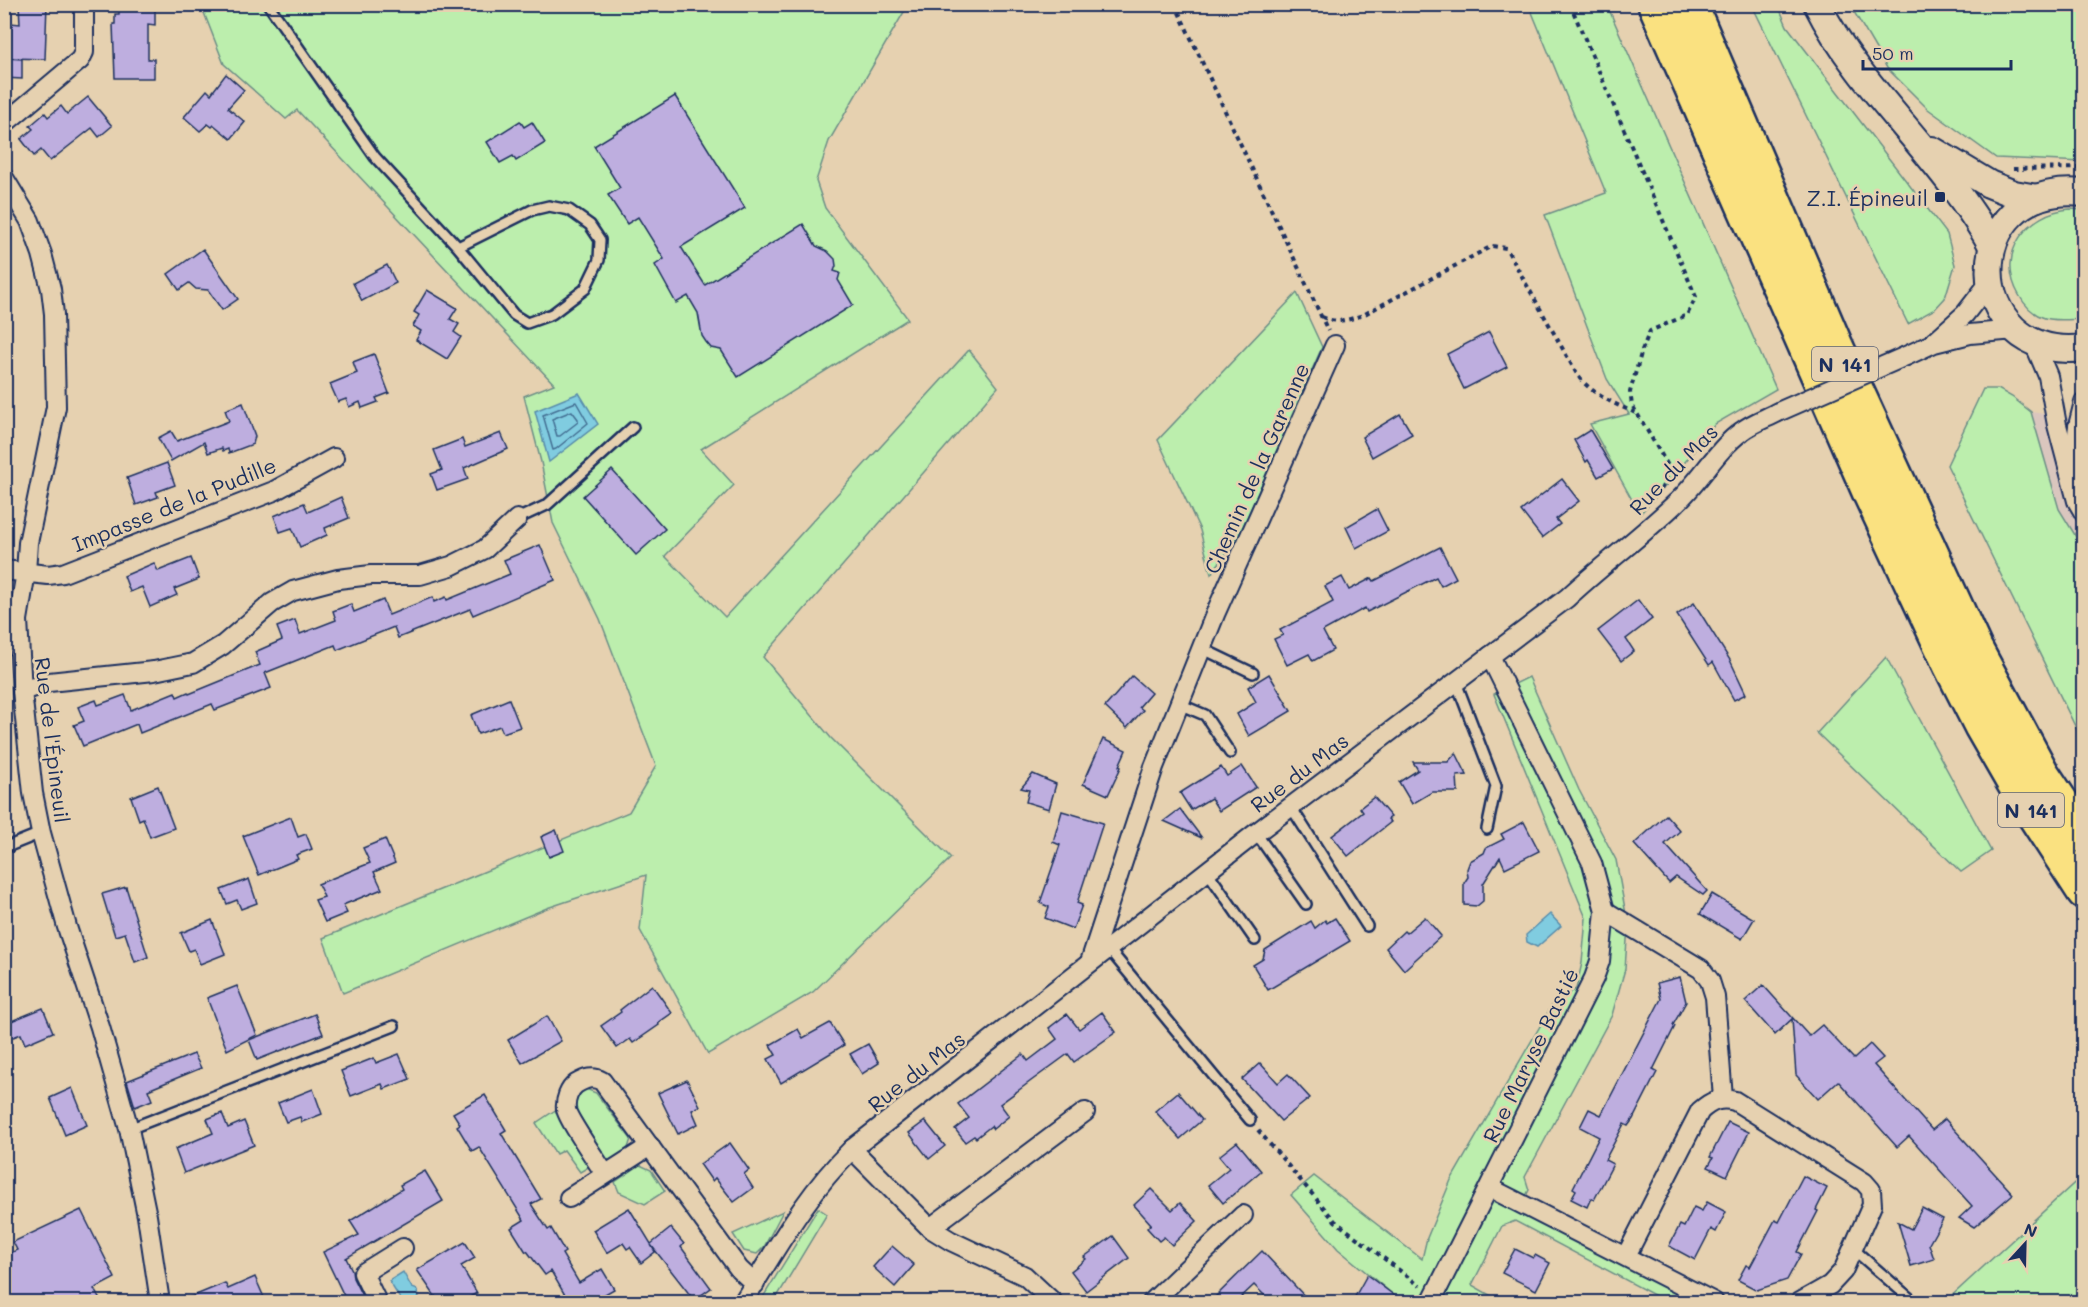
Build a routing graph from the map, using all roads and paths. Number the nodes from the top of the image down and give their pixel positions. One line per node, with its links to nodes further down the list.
1 (84, 4): 8 (street)
2 (268, 4): 14 (lane)
3 (1175, 4): 16 (path)
4 (1570, 4): 22 (path)
5 (1655, 4): 45 (highway, N 141)
6 (1690, 4): 42 (highway, N 141)
7 (1817, 4): 9 (street)
8 (4, 123)
9 (1922, 145): 12 (street); 13 (street)
10 (4, 178): 30 (street, Rue de l'Épineuil)
11 (2084, 194): 12 (street)
12 (2037, 198): 13 (street)
13 (1992, 246): 15 (street)
14 (458, 247): 14 (lane)
15 (1989, 283): 17 (street); 18 (street, Rue du Mas)
16 (1322, 317): 19 (path); 22 (path)
17 (2024, 336): 18 (street, Rue du Mas); 20 (street); 25 (street)
18 (1934, 343): 28 (street, Rue du Mas, bridge)
19 (1335, 345): 31 (street, Chemin de la Garenne)
20 (2084, 348)
21 (2084, 402): 25 (street)
22 (1638, 414): 28 (path)
23 (633, 427): 27 (lane)
24 (334, 458): 30 (street, Impasse de la Pudille)
25 (2072, 476): 26 (street)
26 (2084, 513)
27 (517, 519): 35 (street)
28 (1654, 524): 32 (street, Rue du Mas)
29 (4, 570): 30 (street, Impasse de la Pudille)
30 (26, 572): 35 (street, Rue de l'Épineuil)
31 (1201, 648): 33 (lane); 36 (street, Chemin de la Garenne)
32 (1490, 656): 34 (street, Rue du Mas); 47 (street, Rue Maryse Bastié)
33 (1253, 674)
34 (1456, 682): 38 (street, Rue du Mas); 39 (lane)
35 (22, 691): 40 (street, Rue de l'Épineuil)
36 (1179, 704): 37 (lane); 51 (street, Chemin de la Garenne)
37 (1230, 753)
38 (1291, 807): 41 (street, Rue du Mas); 48 (lane)
39 (1487, 829)
40 (41, 832): 43 (lane); 56 (street, Rue de l'Épineuil)
41 (1256, 833): 44 (street, Rue du Mas); 46 (lane)
42 (2084, 836)
43 (4, 848)
44 (1207, 871): 49 (lane); 50 (street, Rue du Mas)
45 (2084, 892)
46 (1306, 904)
47 (1605, 910): 53 (street); 60 (street, Rue Maryse Bastié)
48 (1366, 926)
49 (1255, 940)
50 (1108, 948): 51 (street, Rue du Mas); 55 (lane)
51 (1090, 962): 58 (street, Rue du Mas)
52 (393, 1026): 56 (lane)
53 (1724, 1098): 65 (street); 66 (street)
54 (1085, 1112): 63 (street)
55 (1250, 1120): 68 (path)
56 (129, 1129): 69 (street, Rue de l'Épineuil)
57 (650, 1146): 59 (street); 59 (street); 67 (street)
58 (852, 1149): 63 (street); 67 (street, Rue du Mas)
59 (605, 1174): 61 (street)
60 (1490, 1188): 66 (street); 68 (street, Rue Maryse Bastié)
61 (568, 1198)
62 (1243, 1215): 73 (street)
63 (930, 1228): 72 (street)
64 (404, 1248): 70 (street)
65 (1852, 1248): 75 (street); 76 (lane)
66 (1626, 1256): 74 (street)
67 (755, 1284): 71 (street, Rue du Mas)
68 (1433, 1299)
69 (160, 1302)
70 (377, 1302)
71 (743, 1302)
72 (1053, 1302)
73 (1152, 1302)
74 (1714, 1302)
75 (1800, 1302)
76 (1914, 1302)

